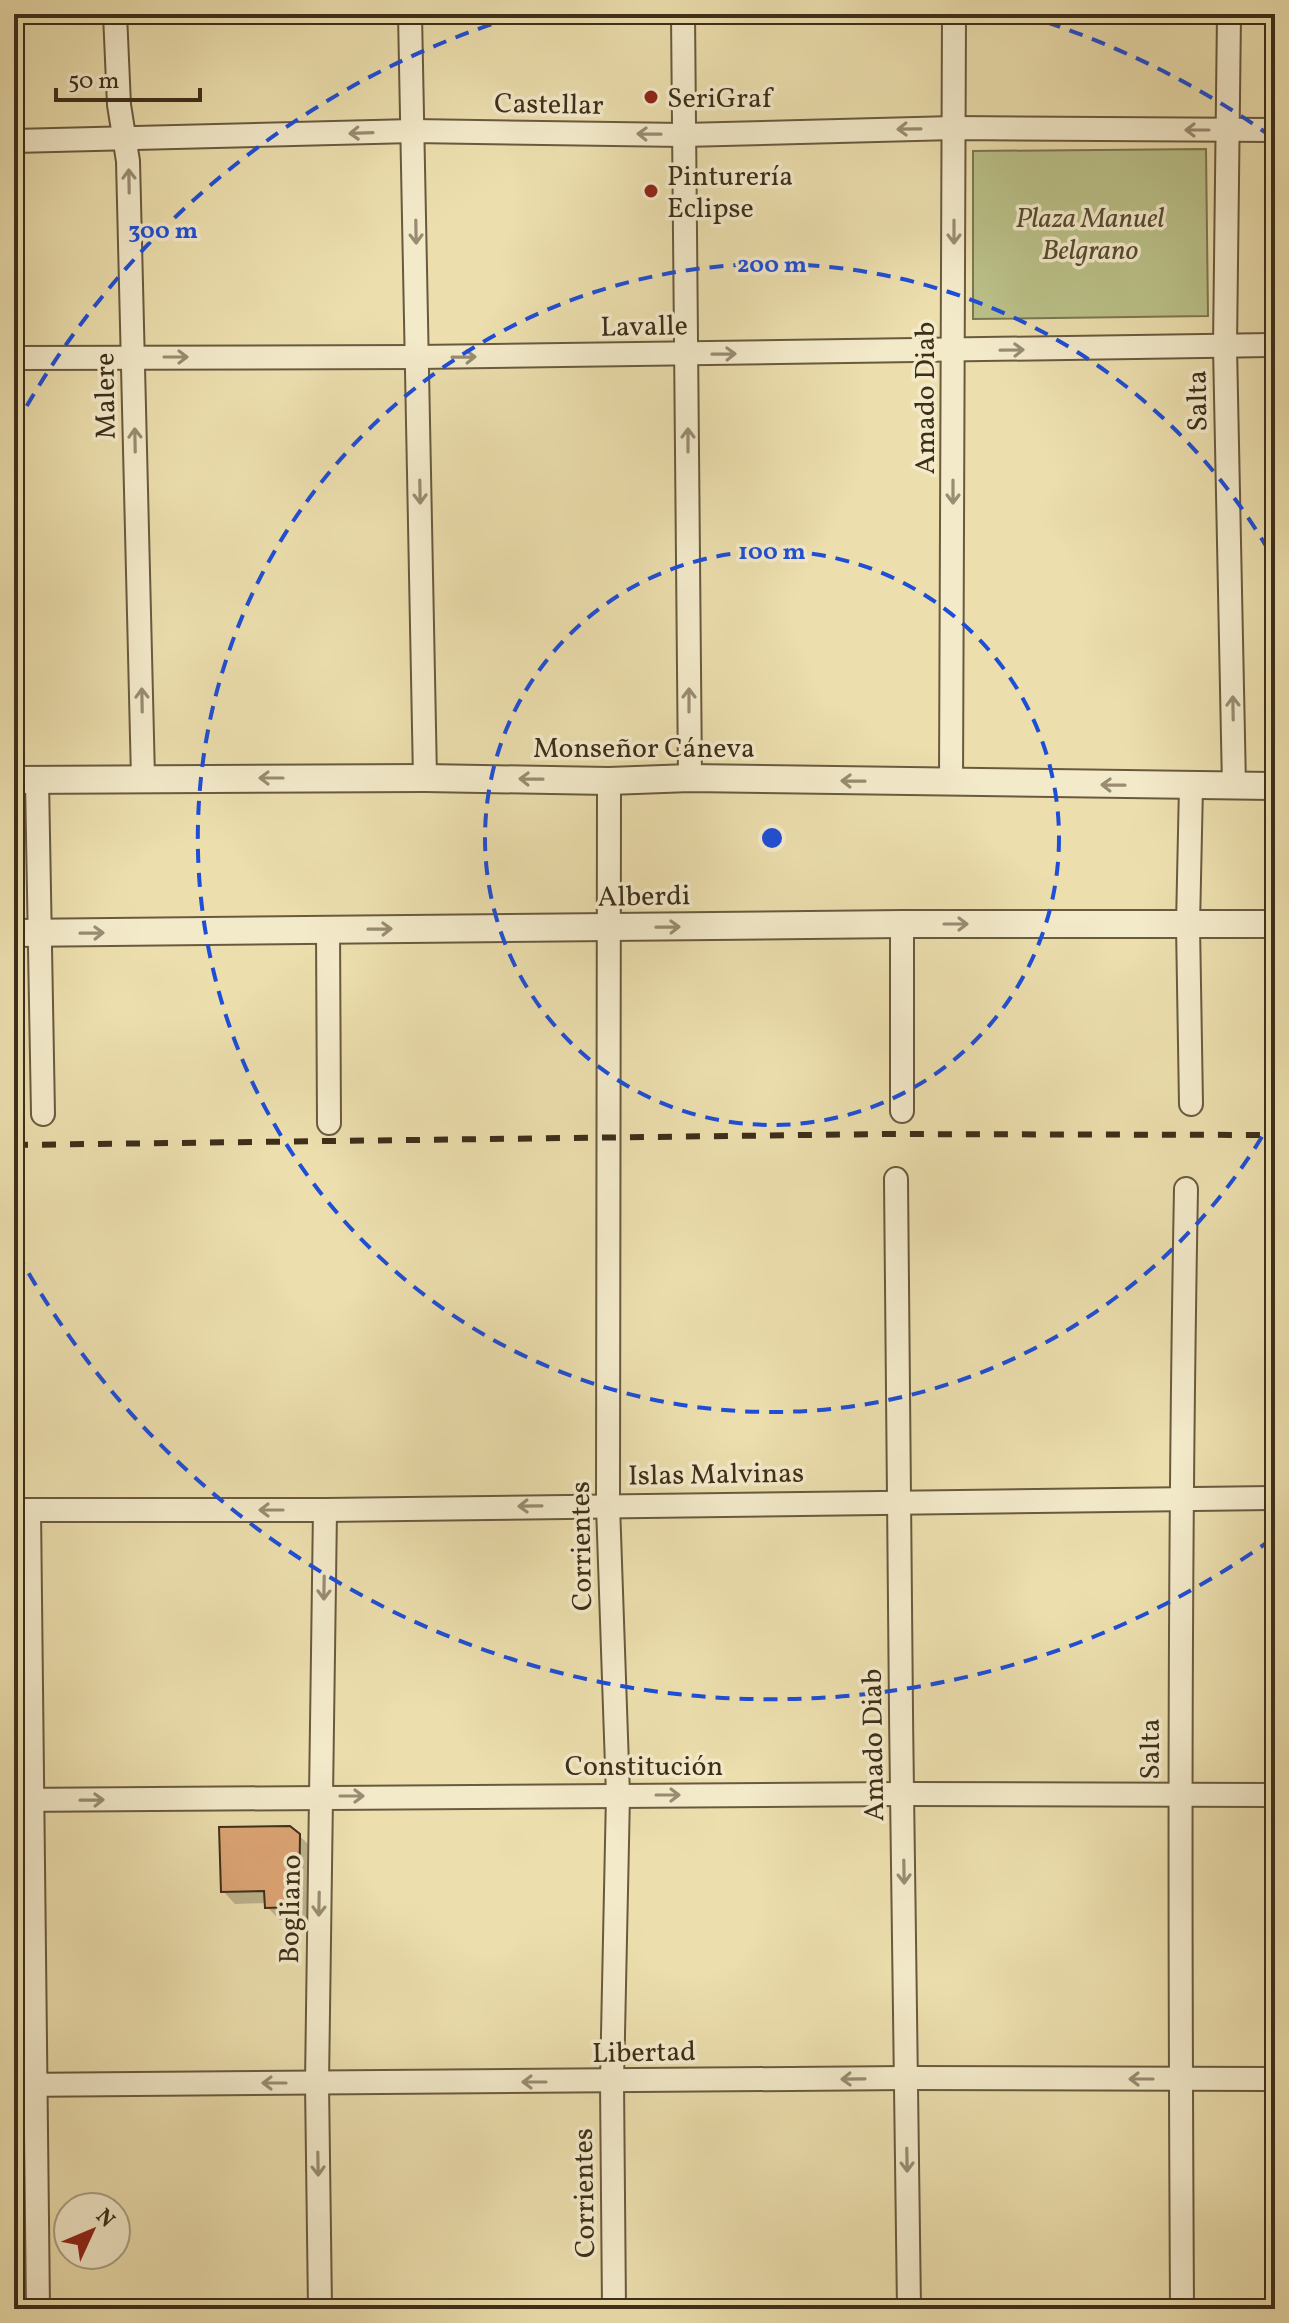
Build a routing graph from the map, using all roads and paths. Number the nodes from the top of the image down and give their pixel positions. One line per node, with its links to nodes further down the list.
1 (115, 14): 11 (street, Malere)
2 (410, 14): 9 (street)
3 (683, 14): 10 (street)
4 (954, 14): 6 (street, Amado Diab)
5 (1229, 14): 7 (street, Salta)
6 (954, 128): 7 (street, Castellar, one-way to 6); 10 (street, Castellar, one-way to 10); 15 (street, Amado Diab, one-way to 15)
7 (1229, 130): 8 (street, Castellar); 14 (street, Salta)
8 (1275, 130)
9 (413, 131): 10 (street, Castellar, one-way to 9); 11 (street, Castellar, one-way to 11); 18 (street, one-way to 18)
10 (683, 135): 16 (street)
11 (124, 140): 12 (street, Castellar); 17 (street, Malere, one-way to 11)
12 (14, 141)
13 (1275, 345): 14 (street, Lavalle)
14 (1225, 347): 15 (street, Lavalle, one-way to 14); 27 (street, Salta, one-way to 14)
15 (954, 351): 16 (street, Lavalle, one-way to 15); 25 (street, Amado Diab, one-way to 25)
16 (688, 354): 18 (street, Lavalle, one-way to 16); 22 (street, one-way to 16)
17 (133, 357): 18 (street, Lavalle, one-way to 18); 19 (street, Lavalle); 20 (street, Malere, one-way to 17)
18 (418, 357): 21 (street, one-way to 21)
19 (14, 358)
20 (143, 778): 21 (street, Monseñor Cáneva, one-way to 20); 23 (street, Monseñor Cáneva)
21 (425, 778): 24 (street, Monseñor Cáneva, one-way to 21)
22 (690, 778): 24 (street, Monseñor Cáneva); 25 (street, Monseñor Cáneva, one-way to 22)
23 (26, 780): 34 (street)
24 (609, 781): 32 (street, Corrientes)
25 (951, 782): 26 (street, Monseñor Cáneva, one-way to 25)
26 (1191, 786): 27 (street, Monseñor Cáneva); 31 (street)
27 (1234, 786): 28 (street, Monseñor Cáneva)
28 (1275, 786)
29 (902, 924): 31 (street, Alberdi, one-way to 31); 32 (street, Alberdi, one-way to 29); 36 (street)
30 (1275, 924): 31 (street, Alberdi)
31 (1188, 925): 35 (street)
32 (610, 927): 33 (street, Alberdi, one-way to 32); 44 (street, Corrientes)
33 (328, 930): 34 (street, Alberdi, one-way to 33); 38 (street)
34 (27, 933): 37 (street)
35 (1191, 1104)
36 (902, 1111)
37 (43, 1114)
38 (329, 1123)
39 (896, 1179): 43 (street, Amado Diab)
40 (1186, 1189): 41 (street, Salta)
41 (1180, 1498): 42 (street, Islas Malvinas); 43 (street, Islas Malvinas); 50 (street, Salta)
42 (1275, 1498)
43 (897, 1502): 44 (street, Islas Malvinas); 47 (street, Amado Diab)
44 (608, 1505): 46 (street, Islas Malvinas, one-way to 46); 48 (street, Corrientes)
45 (21, 1510): 46 (street, Islas Malvinas, one-way to 45); 52 (street)
46 (325, 1510): 51 (street, Bogliano, one-way to 51)
47 (903, 1794): 48 (street, Constitución, one-way to 47); 50 (street, Constitución); 53 (street, Amado Diab, one-way to 53)
48 (618, 1795): 51 (street, Constitución, one-way to 48); 56 (street, Corrientes)
49 (1275, 1795): 50 (street, Constitución)
50 (1179, 1796): 54 (street, Salta)
51 (320, 1797): 52 (street, Constitución, one-way to 51); 57 (street, Bogliano, one-way to 57)
52 (24, 1800): 58 (street)
53 (906, 2078): 54 (street, Libertad, one-way to 53); 56 (street, Libertad, one-way to 56); 62 (street, Amado Diab, one-way to 62)
54 (1181, 2079): 55 (street, Libertad); 63 (street, Salta)
55 (1275, 2079)
56 (612, 2082): 57 (street, Libertad, one-way to 57); 61 (street, Corrientes)
57 (317, 2083): 58 (street, Libertad, one-way to 58); 60 (street, Bogliano, one-way to 60)
58 (24, 2085): 59 (street)
59 (38, 2309)
60 (320, 2309)
61 (614, 2309)
62 (909, 2309)
63 (1182, 2309)

